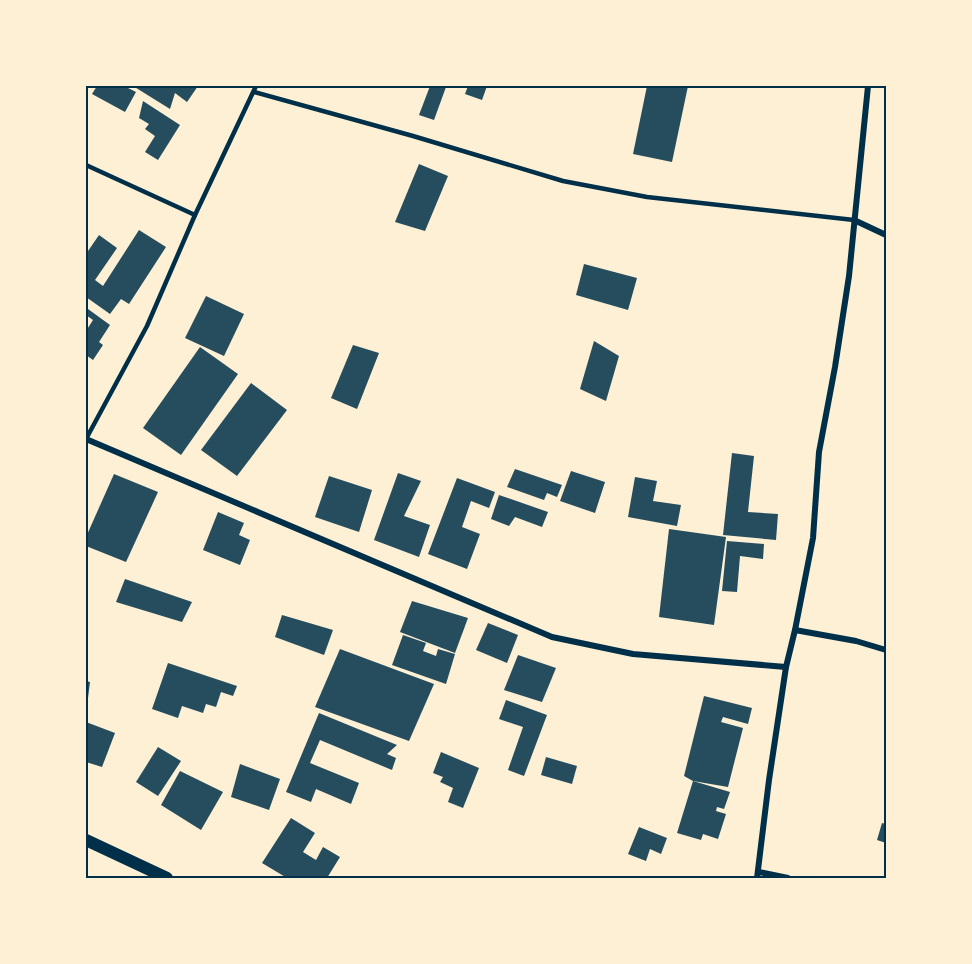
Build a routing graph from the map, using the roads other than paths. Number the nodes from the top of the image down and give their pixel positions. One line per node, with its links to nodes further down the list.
1 (256, 86): 3 (lane)
2 (868, 86): 6 (street)
3 (254, 92): 5 (lane); 6 (lane)
4 (86, 165): 5 (lane)
5 (195, 214): 8 (lane)
6 (854, 220): 7 (street); 9 (street)
7 (886, 235)
8 (86, 439): 11 (street)
9 (795, 630): 10 (street); 11 (street)
10 (886, 650)
11 (786, 667): 13 (street)
12 (86, 840): 14 (main road)
13 (758, 875): 15 (street)
14 (167, 879)
15 (788, 879)

